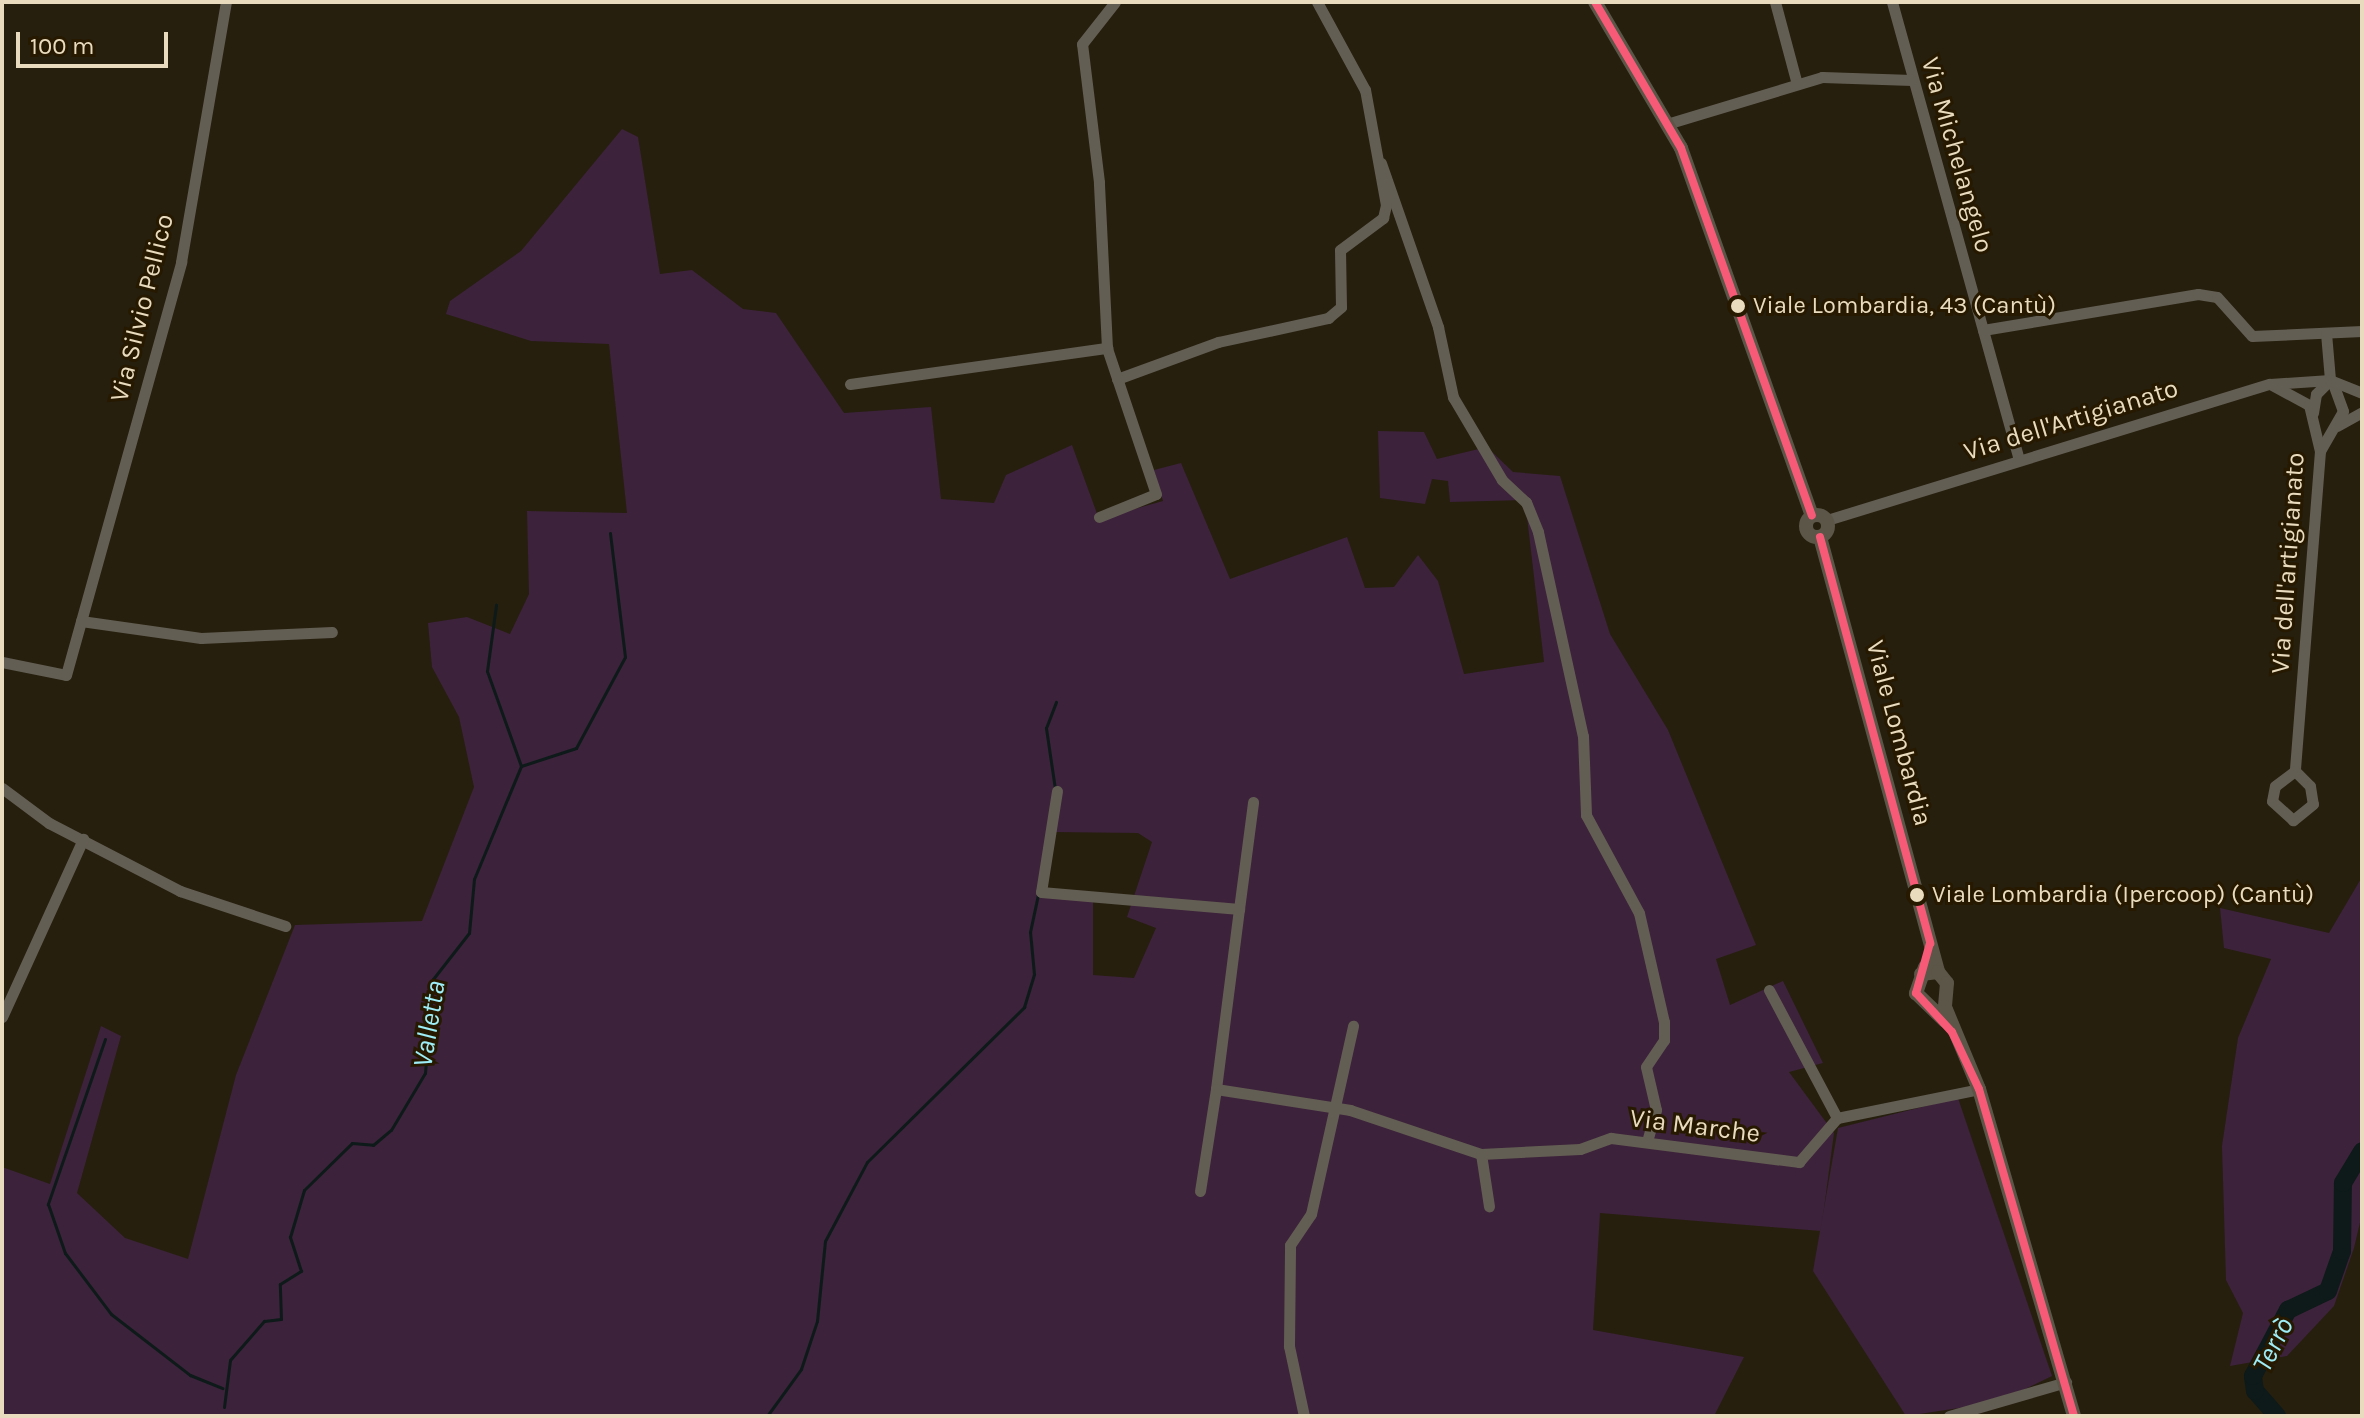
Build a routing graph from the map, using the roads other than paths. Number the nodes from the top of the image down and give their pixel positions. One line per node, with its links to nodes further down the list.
1 (226, 2): 29 (street, Via Silvio Pellico)
2 (1115, 2): 14 (street)
3 (1317, 2): 10 (street)
4 (1595, 2): 9 (main road)
5 (1775, 2): 8 (street)
6 (1892, 2): 7 (street, Via Michelangelo)
7 (1912, 80): 8 (street); 11 (street, Via Michelangelo)
8 (1797, 84): 9 (street)
9 (1670, 123): 25 (main road)
10 (1381, 163): 15 (street); 52 (street)
11 (1983, 330): 13 (street); 24 (street, Via Michelangelo)
12 (2362, 331): 13 (street)
13 (2326, 333): 16 (street)
14 (1107, 348): 15 (street); 17 (street)
15 (1117, 379): 26 (street)
16 (2330, 380): 18 (street, Via dell'Artigianato); 19 (street, Via dell'Artigianato); 21 (street); 22 (street, Via dell'Artigianato)
17 (850, 384)
18 (2270, 384): 21 (street); 24 (street, Via dell'Artigianato)
19 (2362, 393)
20 (2362, 412): 22 (street, Via dell'Artigianato)
21 (2313, 414): 23 (street, Via dell'artigianato)
22 (2331, 433): 23 (street, Via dell'Artigianato)
23 (2320, 451): 32 (street, Via dell'artigianato)
24 (2018, 457): 27 (street, Via dell'Artigianato)
25 (1812, 515): 27 (main road); 28 (main road, Viale Lombardia)
26 (1099, 517)
27 (1827, 520): 28 (main road)
28 (1820, 537): 39 (main road, Viale Lombardia)
29 (81, 621): 30 (street); 31 (street, Via Silvio Pellico)
30 (332, 632)
31 (2, 662)
32 (2295, 771): 32 (street, Via dell'artigianato)
33 (2, 788): 36 (street)
34 (1057, 791): 37 (street)
35 (1253, 802): 37 (street)
36 (83, 839): 38 (street); 45 (street)
37 (1239, 909): 48 (street)
38 (285, 926)
39 (1930, 943): 40 (main road, Viale Lombardia); 41 (main road)
40 (1938, 972): 41 (main road); 43 (main road)
41 (1921, 974): 44 (main road)
42 (1769, 990): 51 (street)
43 (1945, 997): 44 (main road); 47 (main road)
44 (1930, 1004): 47 (main road)
45 (2, 1017)
46 (1353, 1026): 50 (street)
47 (1952, 1032): 49 (main road)
48 (1216, 1089): 50 (street, Via Marche); 54 (street)
49 (1979, 1089): 51 (street); 56 (main road)
50 (1336, 1109): 53 (street, Via Marche); 57 (street)
51 (1837, 1118): 52 (street, Via Marche)
52 (1647, 1142): 53 (street, Via Marche)
53 (1481, 1154): 55 (street)
54 (1200, 1191)
55 (1489, 1206)
56 (2066, 1382): 58 (street); 59 (main road)
57 (1304, 1416)
58 (1949, 1416)
59 (2074, 1416)

